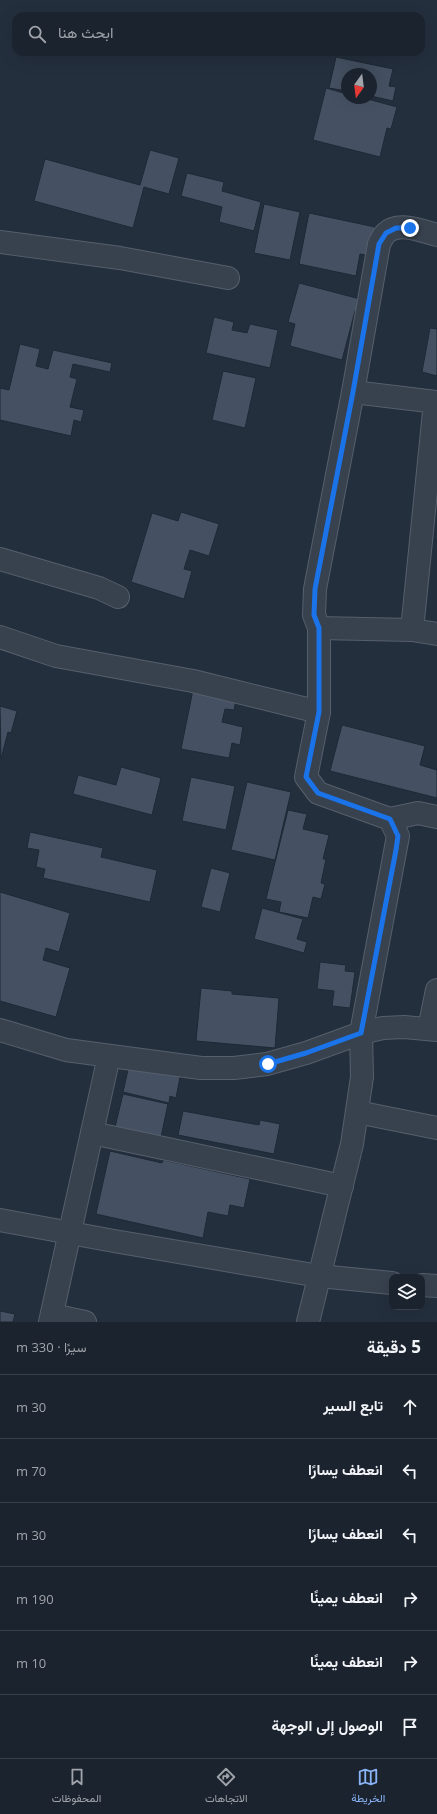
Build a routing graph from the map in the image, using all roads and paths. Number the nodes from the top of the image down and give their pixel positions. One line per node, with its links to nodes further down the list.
1 (437, 235): 4 (street)
2 (0, 242): 3 (street)
3 (228, 278)
4 (353, 392): 5 (street); 8 (street)
5 (436, 402): 9 (street)
6 (0, 559): 7 (street)
7 (118, 598)
8 (319, 628): 9 (street); 12 (street)
9 (412, 630): 10 (street)
10 (437, 634)
11 (0, 637): 12 (street)
12 (319, 712): 14 (street)
13 (437, 817): 14 (street)
14 (390, 819): 18 (street)
15 (437, 990): 16 (street)
16 (433, 1029): 18 (street)
17 (0, 1030): 19 (street)
18 (361, 1033): 19 (street); 20 (street)
19 (109, 1056): 22 (street)
20 (357, 1112): 21 (street); 23 (street)
21 (437, 1128)
22 (92, 1133): 23 (street); 25 (street)
23 (342, 1186): 26 (street)
24 (0, 1220): 25 (street)
25 (70, 1233): 26 (street); 30 (street)
26 (319, 1276): 27 (street); 32 (street)
27 (389, 1282)
28 (425, 1285): 29 (street)
29 (437, 1286)
30 (51, 1318): 31 (street)
31 (85, 1322)
32 (308, 1322)

